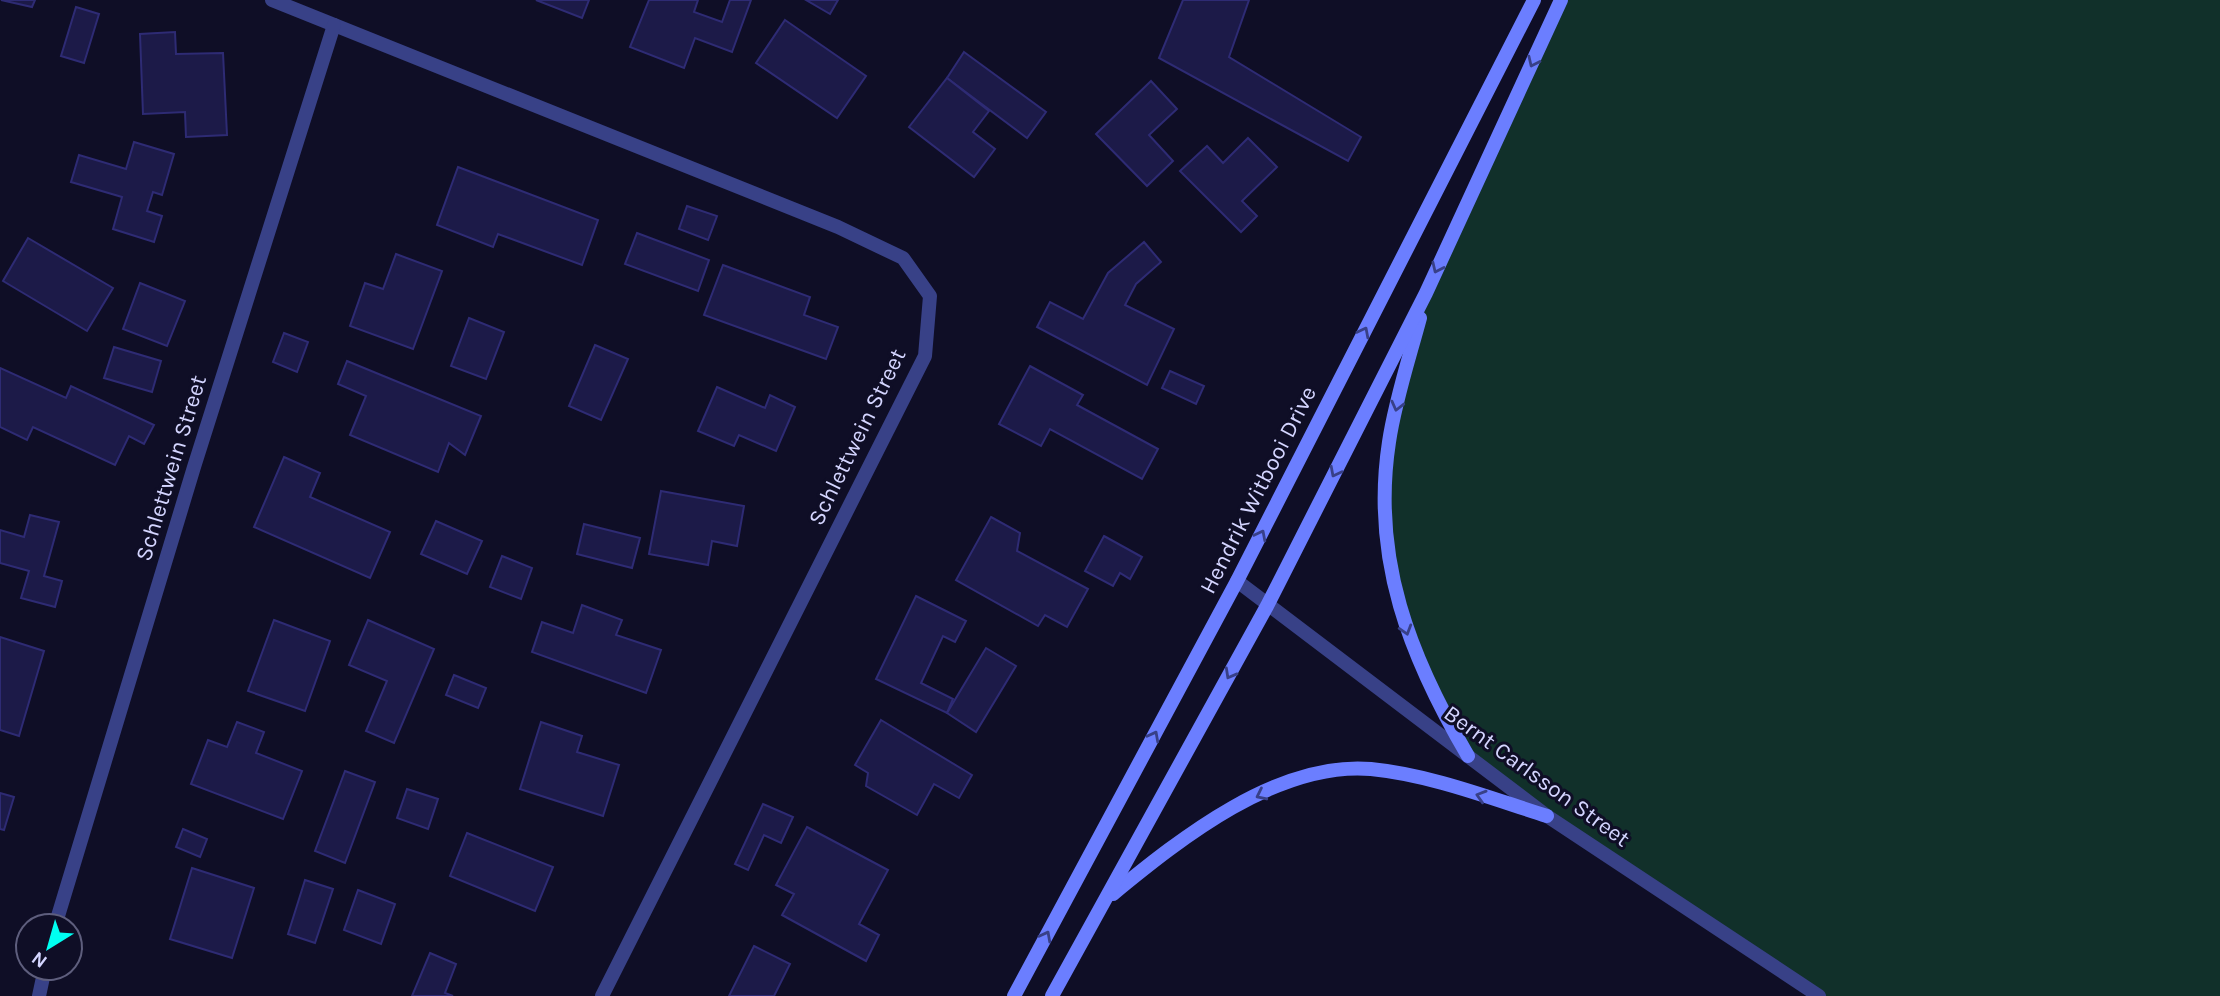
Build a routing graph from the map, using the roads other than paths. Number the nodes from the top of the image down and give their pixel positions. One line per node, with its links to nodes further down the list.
1 (272, 0): 4 (street, Schlettwein Street)
2 (1534, 0): 6 (main road, Hendrik Witbooi Drive, one-way to 2)
3 (1561, 0): 5 (main road, one-way to 5)
4 (334, 25): 11 (street, Schlettwein Street); 12 (street, Schlettwein Street)
5 (1426, 293): 7 (main road, one-way to 7); 8 (main road, one-way to 8)
6 (1237, 581): 7 (street, Bernt Carlsson Street); 13 (main road, Hendrik Witbooi Drive, one-way to 6)
7 (1268, 606): 8 (street, Bernt Carlsson Street); 10 (main road, one-way to 10)
8 (1468, 756): 9 (street, Bernt Carlsson Street)
9 (1546, 816): 10 (main road, one-way to 10); 15 (street, Bernt Carlsson Street)
10 (1105, 900): 14 (main road)
11 (59, 912)
12 (602, 996)
13 (1014, 996)
14 (1052, 996)
15 (1819, 996)

